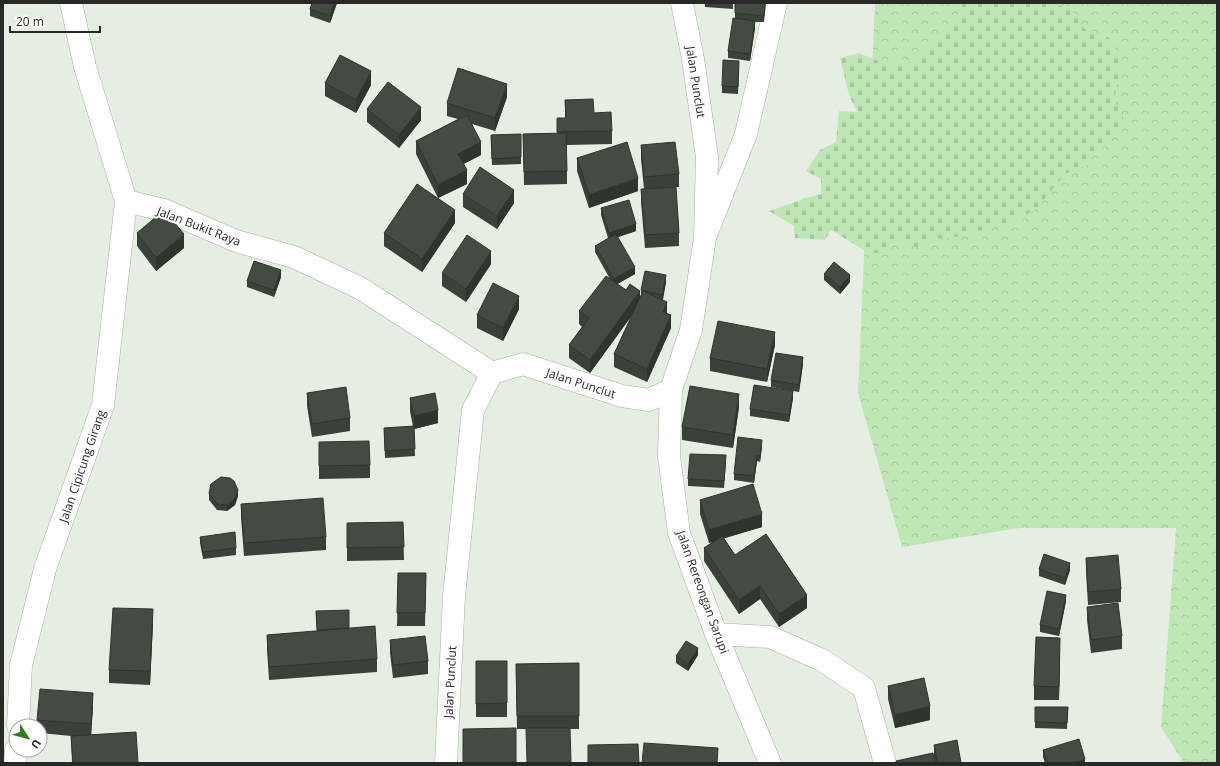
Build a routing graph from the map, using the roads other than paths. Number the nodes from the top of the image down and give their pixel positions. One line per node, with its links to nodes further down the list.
1 (71, 3): 4 (street)
2 (682, 3): 5 (street, Jalan Punclut)
3 (776, 3): 5 (street)
4 (126, 201): 6 (street, Jalan Bukit Raya); 9 (street, Jalan Cipicung Girang)
5 (705, 238): 7 (street, Jalan Punclut)
6 (492, 373): 7 (street, Jalan Punclut); 10 (street, Jalan Punclut)
7 (671, 390): 8 (street, Jalan Rereongan Sarupi)
8 (716, 634): 11 (street, Jalan Rereongan Sarupi); 12 (street)
9 (18, 718)
10 (446, 763)
11 (770, 763)
12 (885, 763)

